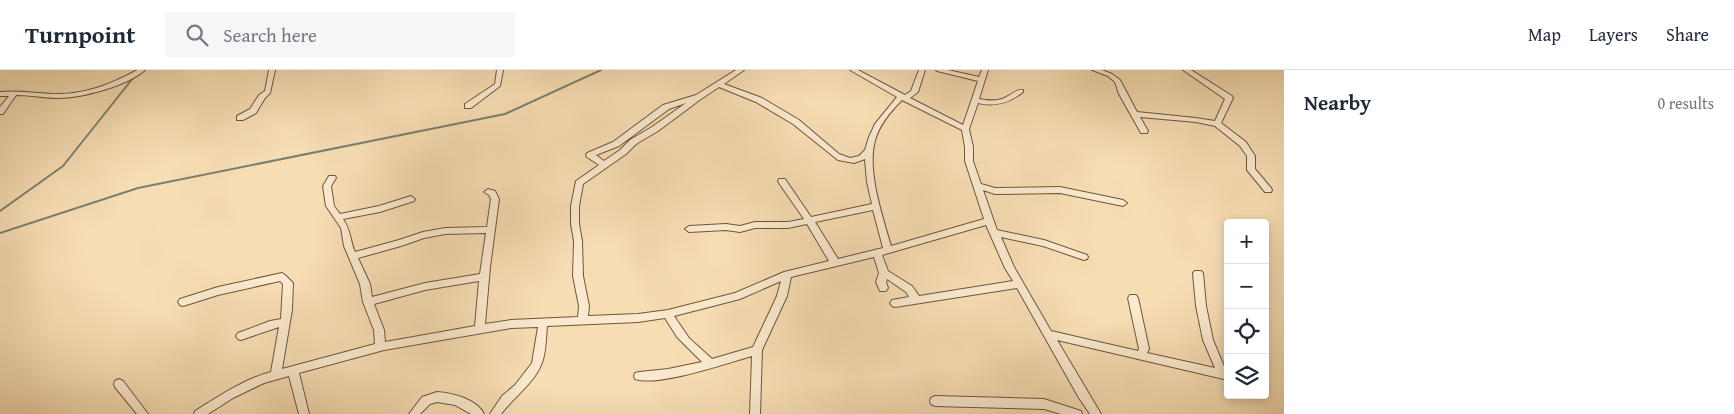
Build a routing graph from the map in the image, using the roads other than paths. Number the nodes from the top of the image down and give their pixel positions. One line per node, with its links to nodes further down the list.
1 (142, 70): 15 (street)
2 (272, 70): 23 (street)
3 (500, 70): 20 (street)
4 (741, 70): 13 (street)
5 (853, 70): 11 (street)
6 (922, 70): 18 (street)
7 (938, 70): 12 (street)
8 (986, 70): 12 (street)
9 (1095, 70): 22 (street)
10 (1186, 70): 24 (street)
11 (867, 73): 18 (street)
12 (982, 80): 19 (street)
13 (719, 84): 17 (street); 27 (street)
14 (1021, 92): 19 (street)
15 (14, 93): 16 (street); 21 (street)
16 (0, 94)
17 (698, 97): 28 (street); 28 (street)
18 (903, 97): 25 (street); 27 (street)
19 (976, 100): 25 (street)
20 (468, 106)
21 (0, 112)
22 (1135, 114): 24 (street); 26 (street)
23 (240, 118)
24 (1217, 124): 32 (street)
25 (965, 129): 31 (street)
26 (1144, 131)
27 (870, 151): 36 (street)
28 (604, 165): 60 (street)
29 (332, 178): 37 (street)
30 (782, 181): 38 (street)
31 (978, 186): 35 (street); 39 (street)
32 (1268, 190)
33 (488, 192): 41 (street)
34 (410, 199): 37 (street)
35 (1123, 204)
36 (877, 206): 38 (street); 43 (street)
37 (338, 217): 45 (street)
38 (809, 220): 40 (street); 47 (street)
39 (989, 221): 42 (street); 43 (street)
40 (689, 229)
41 (491, 230): 45 (street); 51 (street)
42 (996, 233): 46 (street); 52 (street)
43 (888, 250): 44 (street)
44 (877, 252): 47 (street); 50 (street)
45 (352, 256): 57 (street)
46 (1084, 257)
47 (835, 262): 49 (street)
48 (1198, 272): 71 (street)
49 (787, 274): 59 (street); 67 (street)
50 (884, 274): 53 (street); 55 (street)
51 (484, 277): 57 (street); 63 (street)
52 (1019, 284): 55 (street); 64 (street)
53 (883, 288)
54 (1133, 298): 68 (street)
55 (916, 300): 58 (street)
56 (183, 302): 61 (street)
57 (368, 302): 66 (street)
58 (895, 303)
59 (668, 314): 60 (street); 69 (street)
60 (583, 319): 62 (street)
61 (285, 322): 65 (street); 72 (street)
62 (543, 322): 63 (street); 83 (street)
63 (480, 329): 66 (street)
64 (1048, 334): 68 (street); 77 (street)
65 (241, 336)
66 (380, 347): 70 (street)
67 (757, 350): 69 (street); 84 (street)
68 (1141, 355): 71 (street)
69 (710, 363): 74 (street)
70 (294, 370): 72 (street); 80 (street)
71 (1215, 372): 73 (street)
72 (276, 375): 79 (street)
73 (1224, 375)
74 (639, 376)
75 (119, 384): 78 (street)
76 (935, 401): 85 (street)
77 (1094, 413)
78 (143, 414)
79 (199, 414)
80 (304, 414)
81 (414, 414): 82 (street)
82 (479, 414)
83 (495, 414)
84 (755, 414)
85 (1077, 414)

